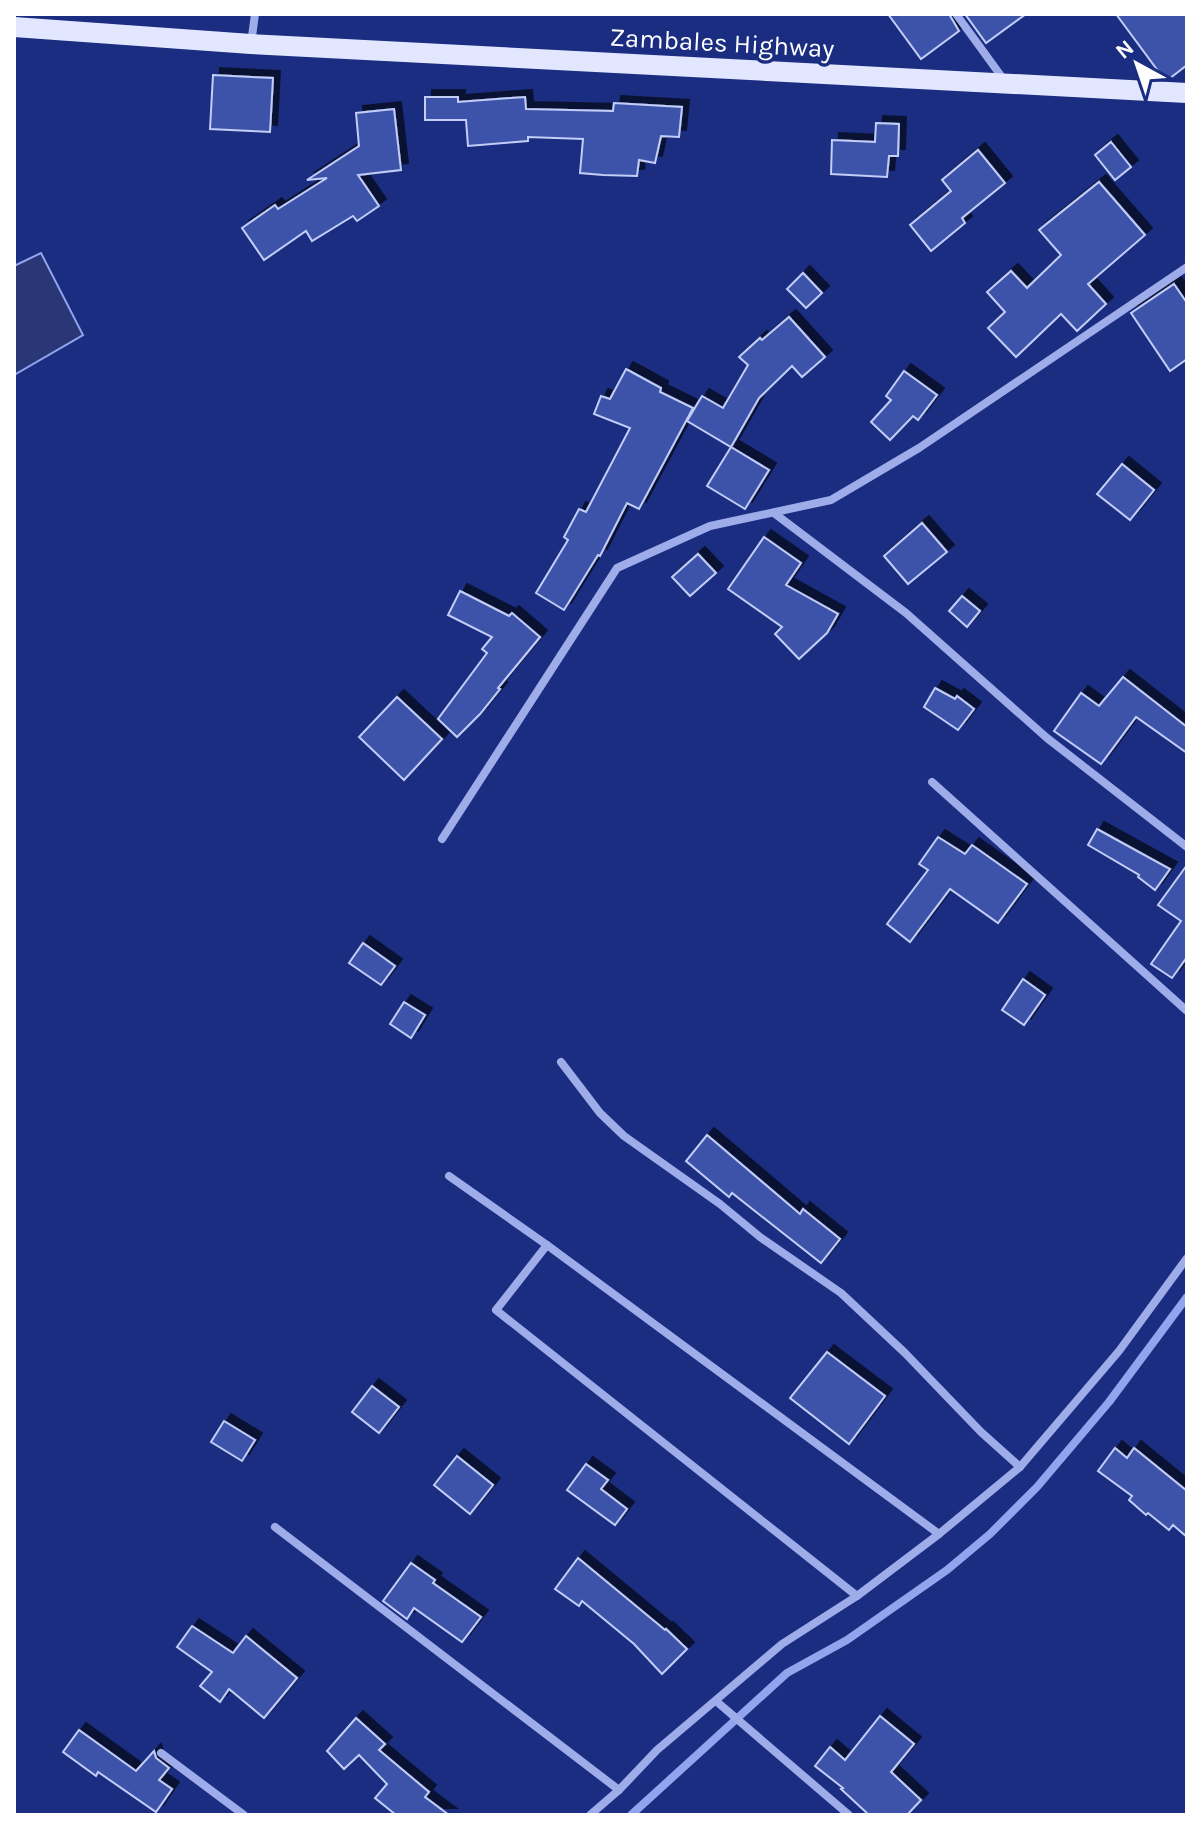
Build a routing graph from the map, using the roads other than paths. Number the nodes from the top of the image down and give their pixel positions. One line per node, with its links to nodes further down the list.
1 (255, 14): 4 (street)
2 (956, 14): 5 (street)
3 (14, 27): 4 (main road, Zambales Highway)
4 (251, 44): 5 (main road, Zambales Highway)
5 (1007, 84): 6 (main road, Zambales Highway)
6 (1187, 93)
7 (1187, 267): 8 (street)
8 (774, 513): 10 (street); 11 (street)
9 (932, 782): 12 (street)
10 (442, 839)
11 (1187, 847)
12 (1187, 1011)
13 (561, 1062): 17 (street)
14 (449, 1176): 15 (street)
15 (547, 1245): 19 (street); 20 (street)
16 (1187, 1258): 17 (street)
17 (1020, 1467): 19 (street)
18 (275, 1527): 23 (street)
19 (939, 1534): 20 (street)
20 (857, 1596): 21 (street)
21 (716, 1701): 23 (street); 26 (street)
22 (161, 1753): 24 (street)
23 (619, 1790): 25 (street)
24 (244, 1815)
25 (590, 1815)
26 (849, 1815)

